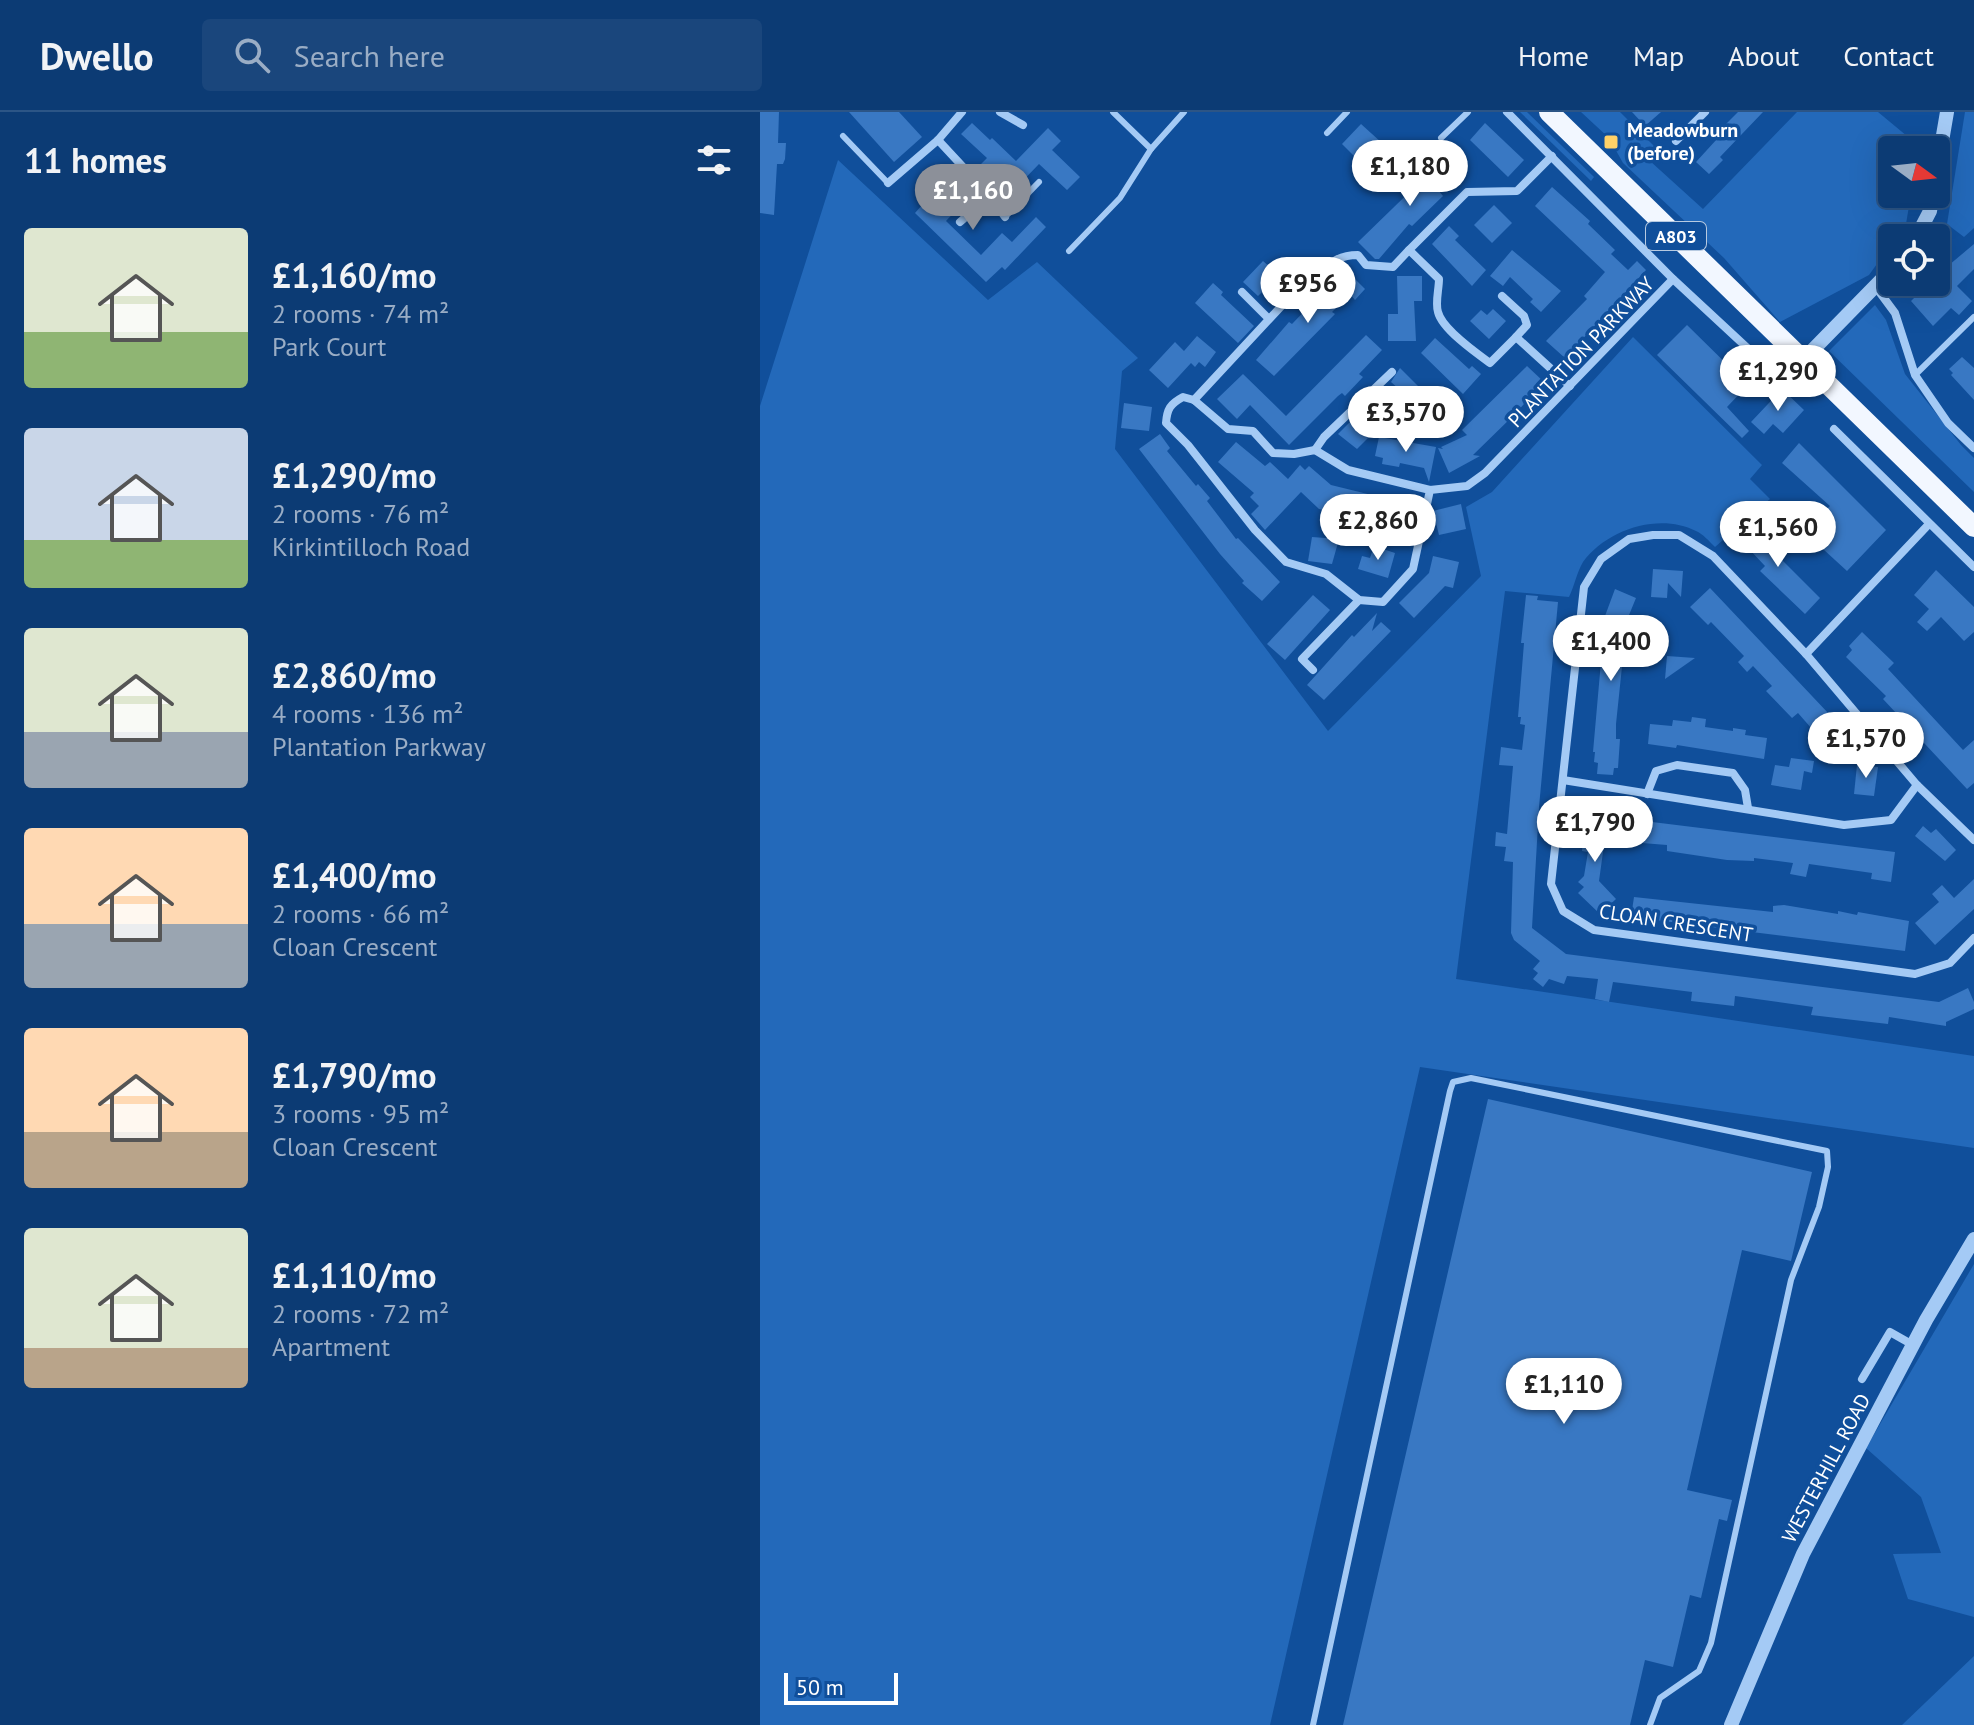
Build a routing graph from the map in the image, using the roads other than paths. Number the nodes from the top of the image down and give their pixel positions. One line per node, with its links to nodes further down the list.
1 (962, 112): 16 (street)
2 (1000, 112): 11 (street)
3 (1113, 112): 18 (lane)
4 (1184, 112): 18 (lane)
5 (1347, 112): 12 (lane)
6 (1468, 112): 15 (lane)
7 (1507, 112): 19 (street)
8 (1549, 112): 35 (main road, A803)
9 (1705, 112): 17 (street)
10 (1947, 112): 14 (street)
11 (1023, 125)
12 (1327, 133)
13 (843, 136): 21 (lane)
14 (1943, 136)
15 (1441, 138)
16 (938, 140): 21 (street); 22 (street)
17 (1676, 141)
18 (1151, 149): 26 (lane)
19 (1552, 156): 25 (street); 27 (street)
20 (1039, 182): 23 (lane)
21 (888, 183)
22 (990, 196): 23 (street); 24 (street)
23 (1005, 217)
24 (960, 222)
25 (1409, 250): 33 (street); 34 (street)
26 (1069, 251)
27 (1673, 279): 38 (street); 39 (street, PLANTATION PARKWAY)
28 (1878, 283): 29 (street)
29 (1875, 286): 35 (street); 37 (street)
30 (1242, 292): 33 (street)
31 (1502, 296): 34 (street)
32 (1974, 317): 37 (lane)
33 (1268, 318): 40 (street)
34 (1516, 337): 39 (street)
35 (1802, 361): 46 (main road, A803)
36 (1392, 372): 43 (street)
37 (1915, 375): 42 (street)
38 (1782, 380)
39 (1570, 386): 44 (street, PLANTATION PARKWAY)
40 (1194, 400): 43 (street); 48 (street)
41 (1834, 429): 45 (street)
42 (1972, 442)
43 (1315, 450): 44 (street, PLANTATION PARKWAY)
44 (1430, 490): 48 (street)
45 (1929, 524): 47 (street); 49 (street)
46 (1974, 527)
47 (1974, 567)
48 (1359, 600): 50 (street)
49 (1806, 654): 51 (street, CLOAN CRESCENT); 52 (street, CLOAN CRESCENT)
50 (1313, 670)
51 (1563, 780): 53 (street); 56 (street, CLOAN CRESCENT)
52 (1917, 785): 54 (street); 55 (street, CLOAN CRESCENT)
53 (1647, 794): 54 (street); 54 (street)
54 (1748, 808)
55 (1974, 840)
56 (1974, 938)
57 (1974, 1239): 58 (street, WESTERHILL ROAD)
58 (1913, 1345): 59 (street); 62 (street, WESTERHILL ROAD)
59 (1862, 1379)
60 (1313, 1725): 61 (lane)
61 (1650, 1725)
62 (1731, 1725)

